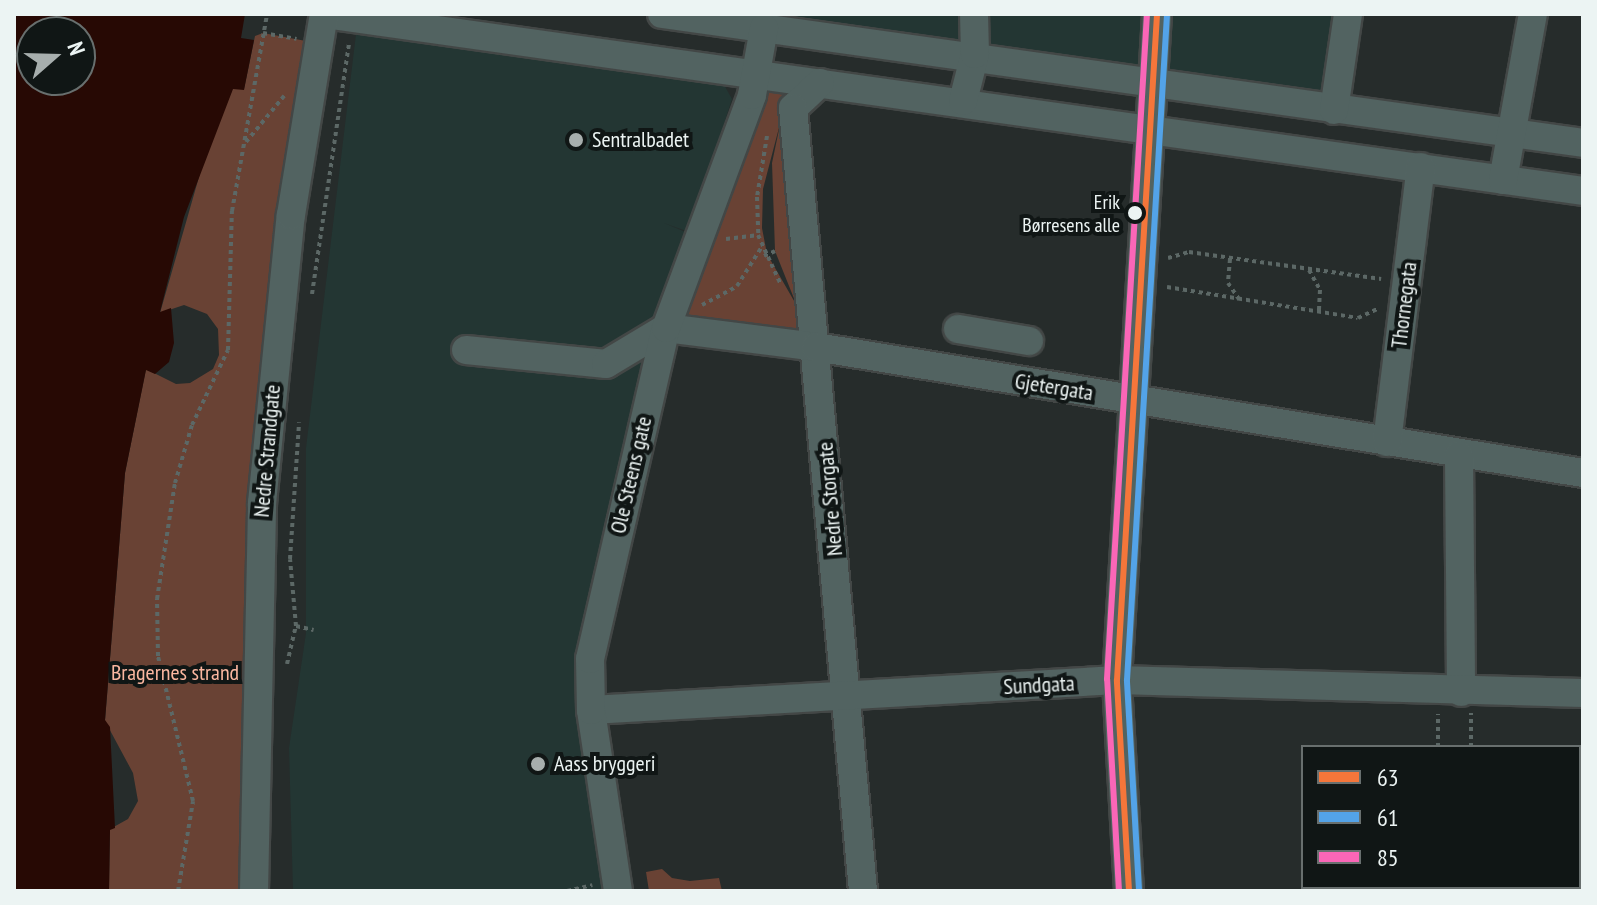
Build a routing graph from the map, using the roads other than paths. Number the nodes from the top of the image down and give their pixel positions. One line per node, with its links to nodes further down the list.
1 (324, 14): 9 (street); 34 (street, Nedre Strandgate)
2 (662, 14): 7 (street)
3 (974, 14): 8 (street)
4 (1157, 14): 10 (street)
5 (1348, 14): 13 (street)
6 (1533, 14): 15 (street)
7 (774, 24): 8 (street); 9 (street, Ole Steens gate)
8 (975, 54): 10 (street); 12 (street)
9 (759, 73): 11 (street); 20 (street, Ole Steens gate)
10 (1153, 80): 13 (street); 14 (street)
11 (820, 83): 12 (street); 23 (street, Nedre Storgate)
12 (963, 101): 14 (street)
13 (1334, 110): 15 (street)
14 (1150, 127): 17 (street); 25 (street)
15 (1511, 133): 16 (street); 18 (street)
16 (1583, 143)
17 (1421, 167): 18 (street); 26 (street, Thornegata)
18 (1503, 180): 19 (street)
19 (1583, 191)
20 (666, 328): 23 (street, Gjetergata); 24 (street); 33 (street, Ole Steens gate)
21 (958, 329): 22 (street)
22 (1029, 341)
23 (816, 347): 25 (street, Gjetergata); 32 (street, Nedre Storgate)
24 (466, 350)
25 (1133, 399): 26 (street, Gjetergata); 29 (street)
26 (1387, 442): 27 (street, Gjetergata)
27 (1459, 455): 28 (street, Gjetergata); 30 (street)
28 (1583, 473)
29 (1117, 680): 30 (street, Sundgata); 32 (street, Sundgata); 37 (street)
30 (1457, 692): 31 (street, Sundgata)
31 (1583, 693)
32 (848, 694): 33 (street, Sundgata); 36 (street, Nedre Storgate)
33 (591, 710): 35 (street, Ole Steens gate)
34 (254, 891)
35 (618, 891)
36 (863, 891)
37 (1129, 891)

